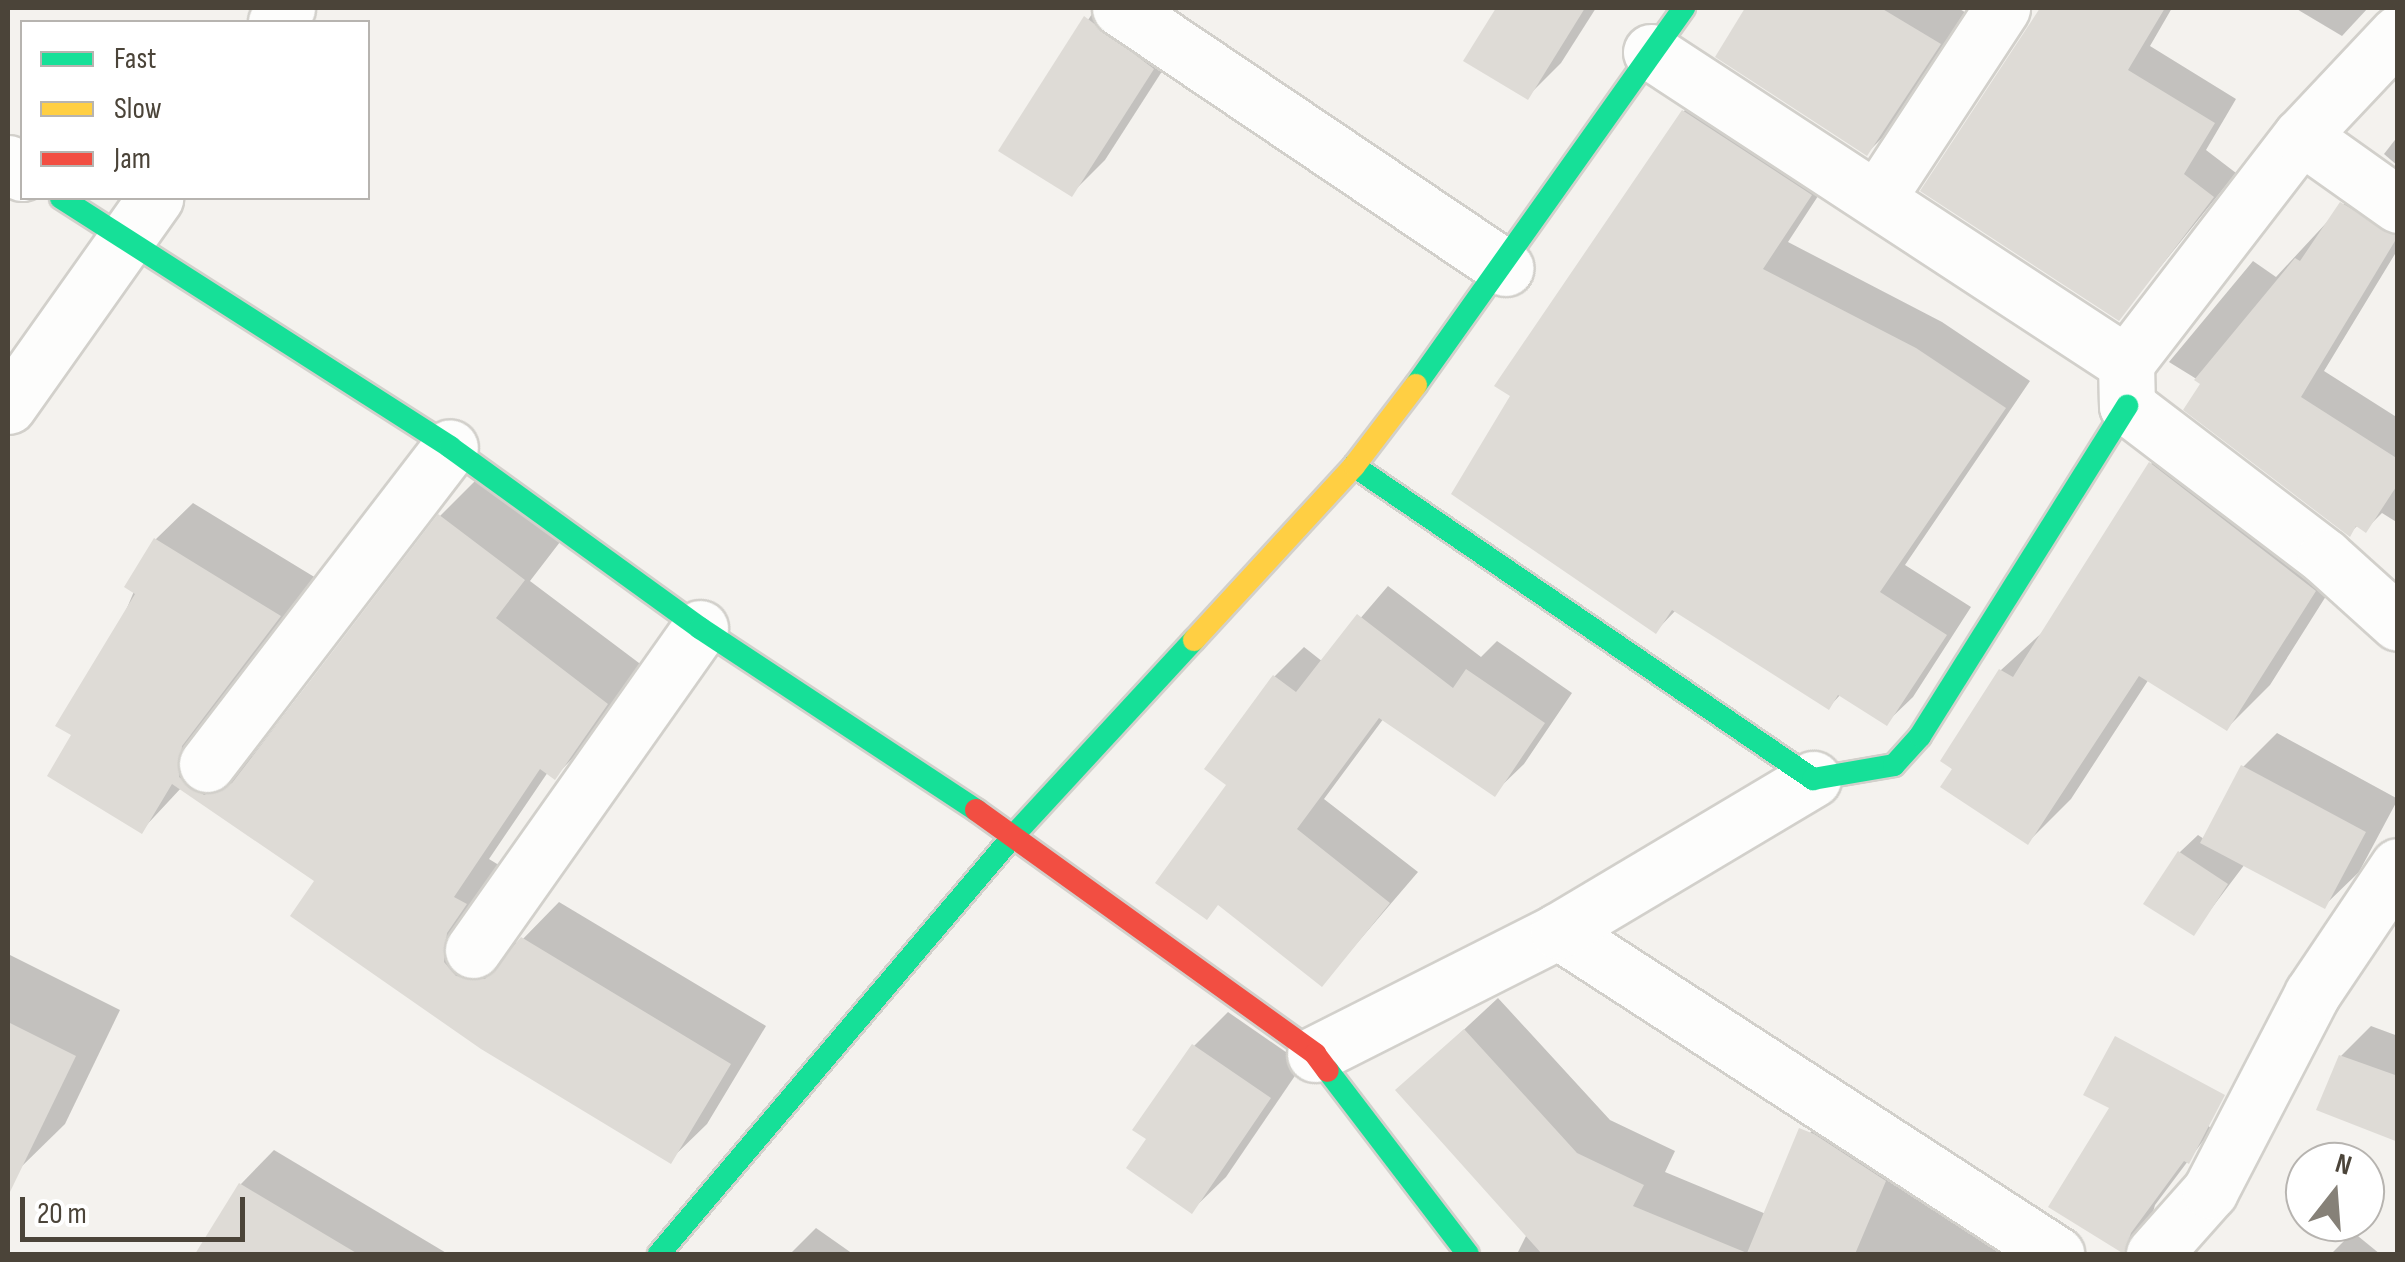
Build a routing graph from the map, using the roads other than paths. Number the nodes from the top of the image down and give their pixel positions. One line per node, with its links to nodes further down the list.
1 (1120, 8): 11 (street)
2 (1684, 8): 5 (street)
3 (2002, 8): 7 (street)
4 (2398, 33): 6 (street)
5 (1650, 52): 7 (street); 11 (street)
6 (2301, 136): 9 (street); 12 (street)
7 (1878, 197): 12 (street)
8 (68, 200): 10 (street)
9 (2398, 205)
10 (140, 219): 13 (street); 14 (street)
11 (1505, 268): 15 (street)
12 (2127, 384): 16 (street); 19 (street)
13 (8, 406)
14 (450, 447): 17 (street); 18 (street)
15 (1354, 466): 19 (street); 20 (street)
16 (2398, 623)
17 (700, 628): 20 (street); 23 (street)
18 (207, 764)
19 (1813, 779): 22 (street)
20 (1014, 835): 24 (street); 25 (street)
21 (2398, 866): 28 (street)
22 (1558, 930): 24 (street); 27 (street)
23 (473, 950)
24 (1315, 1054): 26 (street)
25 (659, 1254)
26 (1468, 1254)
27 (2056, 1254)
28 (2154, 1254)

